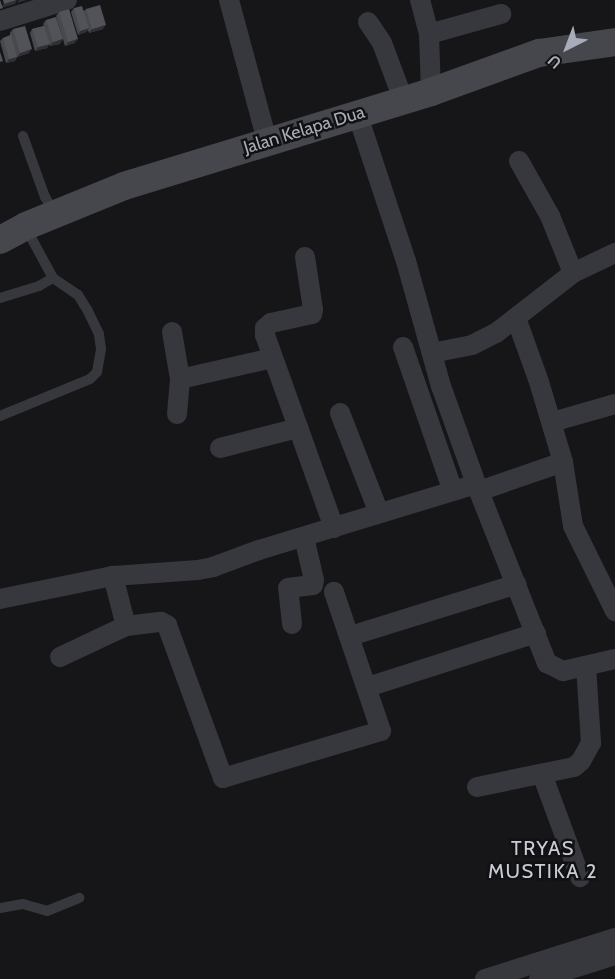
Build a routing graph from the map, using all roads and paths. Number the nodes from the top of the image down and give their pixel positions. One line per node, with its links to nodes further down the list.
1 (67, 0): 5 (street)
2 (229, 0): 13 (street)
3 (420, 0): 7 (street)
4 (501, 14): 7 (street)
5 (0, 21)
6 (368, 22): 10 (street)
7 (429, 34): 9 (street)
8 (615, 42): 9 (main road, Jalan Kelapa Dua)
9 (431, 92): 10 (main road, Jalan Kelapa Dua)
10 (403, 99): 11 (main road, Jalan Kelapa Dua)
11 (357, 113): 13 (main road, Jalan Kelapa Dua); 26 (street)
12 (22, 136): 15 (lane)
13 (267, 141): 15 (main road, Jalan Kelapa Dua)
14 (519, 161): 20 (street)
15 (55, 214): 16 (main road, Jalan Kelapa Dua)
16 (26, 226): 17 (main road, Jalan Kelapa Dua); 21 (lane)
17 (0, 240)
18 (615, 253): 20 (street)
19 (305, 257): 27 (street)
20 (573, 273): 23 (street)
21 (53, 278): 22 (lane); 32 (lane)
22 (0, 298)
23 (516, 318): 26 (street); 33 (street)
24 (172, 332): 28 (street)
25 (403, 347): 38 (street)
26 (432, 353): 37 (street)
27 (273, 358): 28 (street); 34 (street)
28 (180, 379): 31 (street)
29 (615, 404): 33 (street)
30 (340, 413): 39 (street)
31 (177, 414)
32 (0, 416)
33 (552, 422): 36 (street)
34 (298, 428): 35 (street); 40 (street)
35 (220, 448)
36 (563, 462): 37 (street); 46 (street)
37 (478, 488): 38 (street); 43 (street)
38 (453, 491): 39 (street)
39 (379, 513): 40 (street)
40 (334, 528): 41 (street)
41 (304, 537): 42 (street); 47 (street)
42 (112, 576): 45 (street); 48 (street)
43 (517, 584): 49 (street); 50 (street)
44 (334, 592): 48 (street)
45 (0, 599)
46 (615, 611)
47 (292, 624)
48 (126, 626): 51 (street)
49 (360, 633)
50 (536, 633): 53 (street); 54 (street)
51 (60, 657)
52 (615, 659): 53 (street)
53 (586, 666): 55 (street)
54 (377, 684)
55 (542, 774): 56 (street); 57 (street)
56 (477, 788)
57 (579, 877)
58 (79, 898): 59 (lane)
59 (0, 908)
60 (615, 938): 62 (street)
61 (615, 955): 64 (street)
62 (505, 976): 63 (street)
63 (484, 979)
64 (539, 979)

